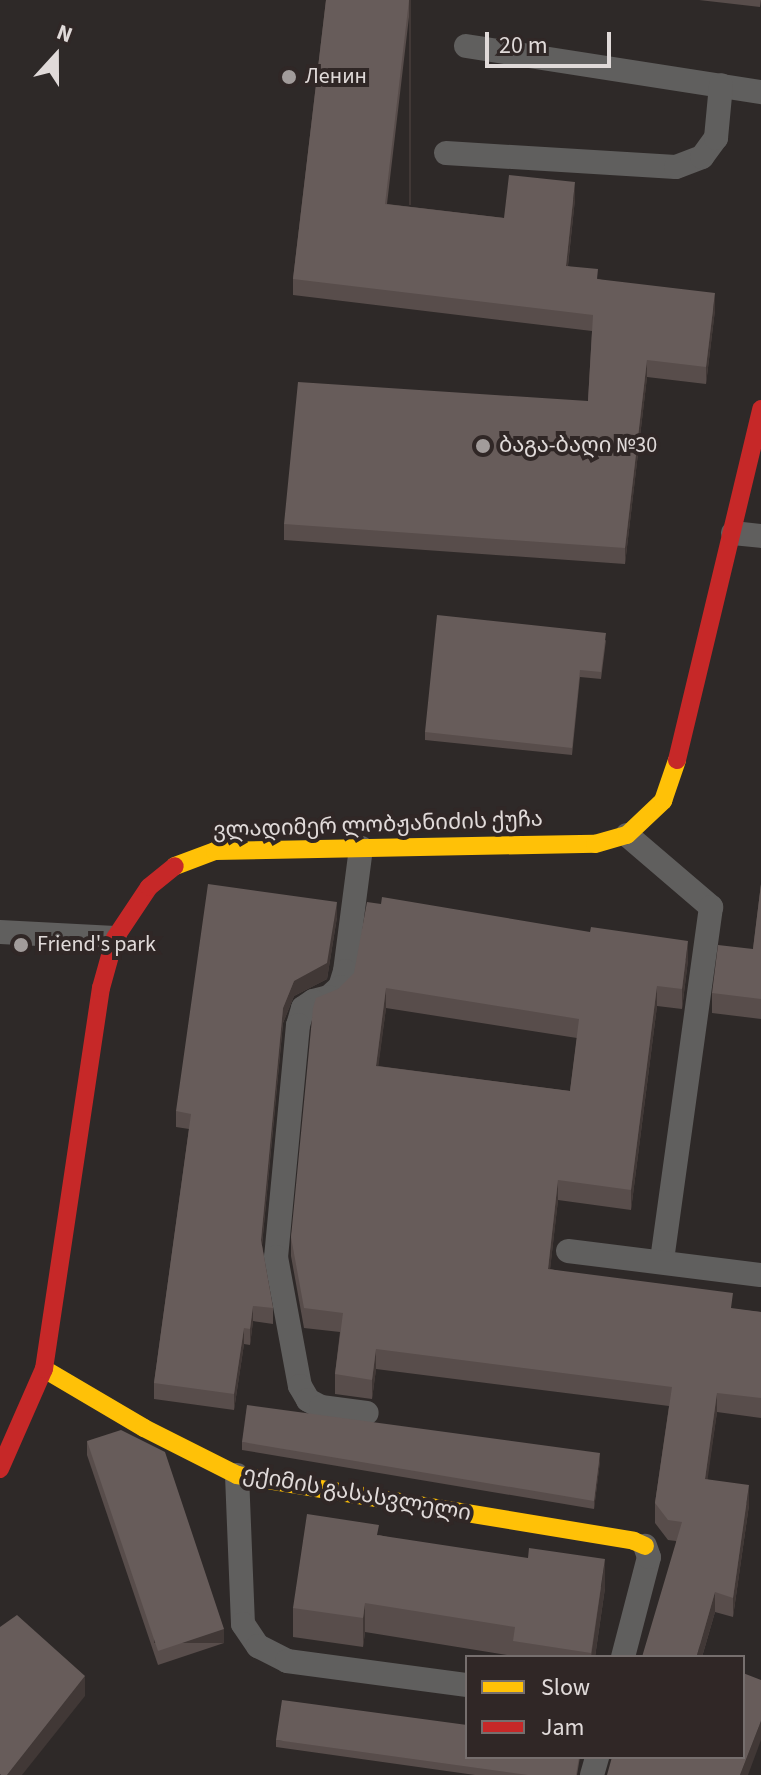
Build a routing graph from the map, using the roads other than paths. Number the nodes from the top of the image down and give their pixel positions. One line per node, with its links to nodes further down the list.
1 (466, 46): 2 (lane)
2 (721, 85): 3 (lane); 4 (lane)
3 (761, 92)
4 (446, 153)
5 (761, 409): 6 (street)
6 (733, 533): 7 (lane); 8 (street)
7 (761, 536)
8 (627, 835): 9 (street, ვლადიმერ ლობჟანიძის ქუჩა); 13 (lane)
9 (361, 848): 11 (street, ვლადიმერ ლობჟანიძის ქუჩა); 16 (lane)
10 (0, 932): 11 (lane)
11 (115, 938): 15 (street, ვლადიმერ ლობჟანიძის ქუჩა)
12 (568, 1251): 13 (lane)
13 (662, 1262): 14 (lane)
14 (761, 1275)
15 (44, 1369): 17 (street, ვლადიმერ ლობჟანიძის ქუჩა); 18 (street, ექიმის გასასვლელი)
16 (367, 1413)
17 (2, 1462)
18 (237, 1475): 19 (street, ექიმის გასასვლელი); 21 (lane)
19 (645, 1546): 20 (lane)
20 (624, 1655)
21 (465, 1685)

